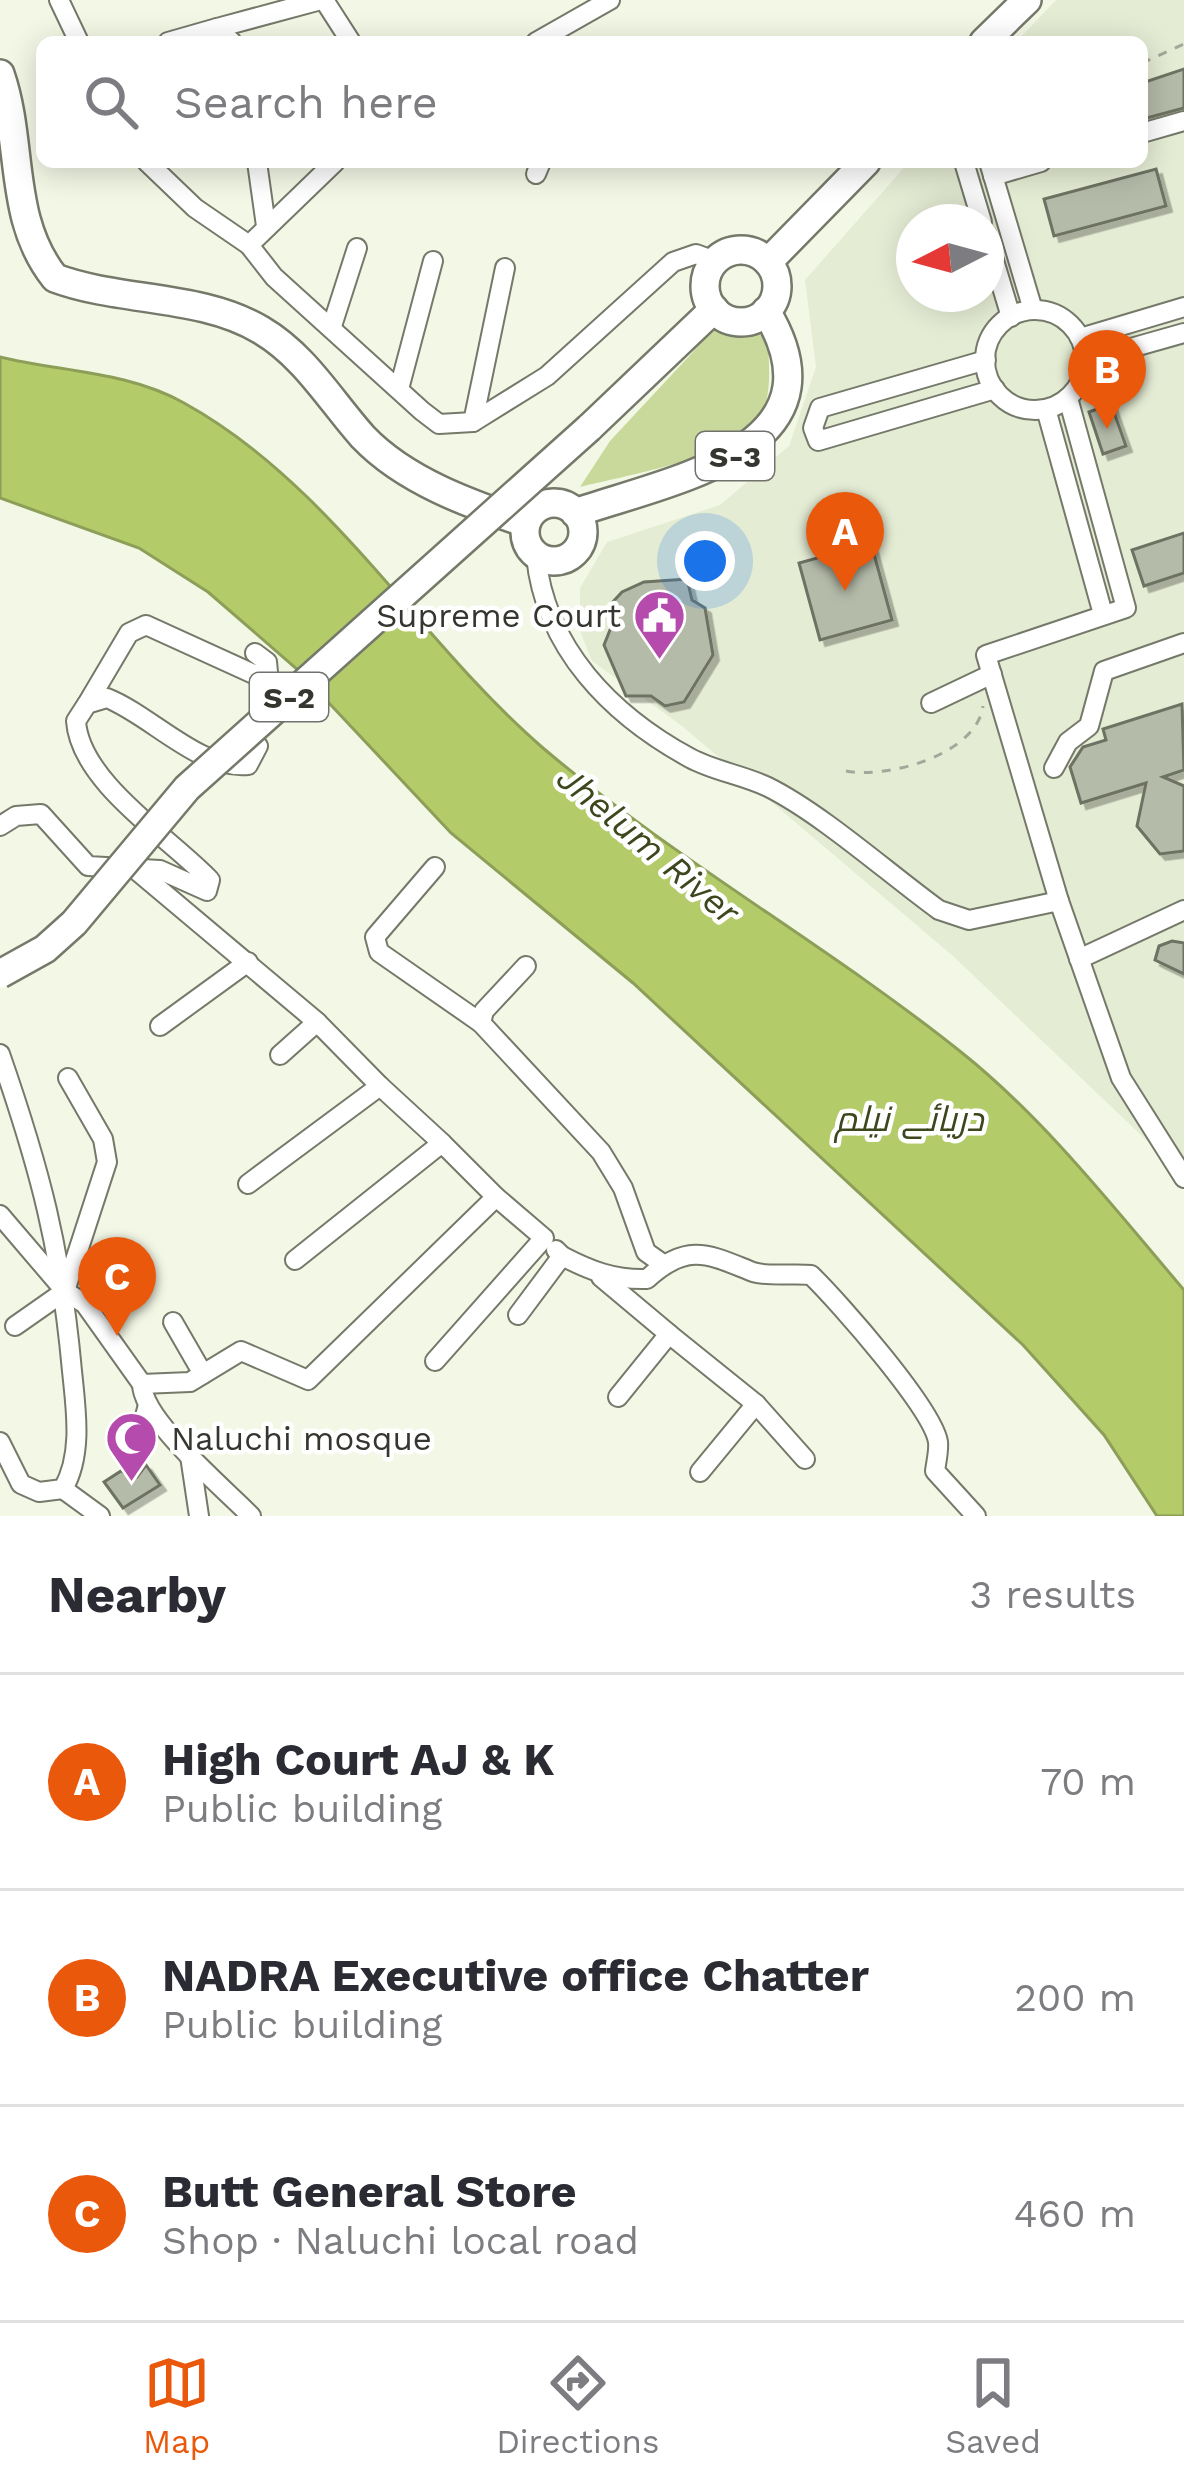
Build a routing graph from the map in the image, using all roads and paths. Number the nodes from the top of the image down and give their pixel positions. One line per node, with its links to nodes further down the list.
1 (59, 0): 6 (street)
2 (323, 0): 5 (street); 7 (street)
3 (610, 0): 8 (street)
4 (1027, 0): 9 (highway)
5 (225, 35)
6 (76, 36)
7 (347, 36)
8 (547, 36)
9 (991, 36)
10 (1184, 44): 11 (path)
11 (1148, 60)
12 (0, 74): 46 (highway)
13 (1184, 121): 14 (street)
14 (1148, 131)
15 (153, 168): 23 (street)
16 (258, 168): 22 (street)
17 (329, 168): 22 (street)
18 (860, 168): 27 (highway)
19 (966, 168): 21 (street)
20 (991, 169): 32 (street)
21 (977, 204)
22 (266, 226): 23 (street)
23 (249, 245): 35 (street)
24 (357, 248): 35 (street)
25 (433, 261): 40 (street)
26 (715, 261): 27 (highway); 31 (highway); 44 (street)
27 (768, 262): 33 (highway)
28 (505, 268): 44 (street)
29 (1004, 293): 34 (street)
30 (1184, 307): 37 (street)
31 (714, 309): 33 (highway); 65 (highway, S-2, bridge)
32 (1033, 310): 34 (street); 37 (street)
33 (766, 311): 45 (highway, S-3)
34 (1011, 316): 38 (street)
35 (332, 326): 40 (street)
36 (1184, 333): 39 (street)
37 (1079, 338): 39 (street)
38 (986, 360): 41 (street); 41 (street)
39 (1085, 361): 42 (street)
40 (399, 389): 44 (street)
41 (995, 389): 43 (street)
42 (1068, 398): 43 (street); 48 (street)
43 (1046, 410): 48 (street)
44 (473, 422)
45 (575, 513): 46 (highway); 47 (highway)
46 (526, 523): 47 (highway)
47 (536, 556): 60 (street)
48 (1103, 614): 51 (street)
49 (1184, 643): 55 (street)
50 (255, 653): 52 (street)
51 (985, 678): 53 (street); 56 (path); 60 (street)
52 (87, 704): 54 (street); 59 (street)
53 (931, 704)
54 (258, 746)
55 (1054, 767)
56 (846, 771)
57 (0, 826): 59 (street)
58 (435, 867): 68 (street)
59 (134, 869): 63 (street); 66 (street)
60 (1059, 901): 62 (street)
61 (1184, 910): 62 (street)
62 (1079, 959): 75 (street)
63 (248, 962): 67 (street); 69 (street)
64 (526, 966): 68 (street)
65 (0, 974)
66 (0, 986)
67 (317, 1022): 71 (street); 73 (street)
68 (481, 1023): 82 (street)
69 (160, 1025)
70 (0, 1054): 84 (street)
71 (280, 1055)
72 (68, 1078): 84 (street)
73 (380, 1086): 74 (street); 76 (street)
74 (442, 1143): 77 (street); 81 (street)
75 (1184, 1178)
76 (248, 1184)
77 (496, 1197): 79 (street); 90 (street)
78 (0, 1215): 84 (street)
79 (544, 1238): 80 (street); 89 (street)
80 (562, 1256): 83 (street); 85 (street)
81 (295, 1260)
82 (663, 1264): 83 (street); 105 (street)
83 (597, 1274): 88 (street)
84 (65, 1291): 87 (street); 91 (street); 100 (street)
85 (518, 1315)
86 (173, 1322): 90 (street)
87 (15, 1326)
88 (669, 1334): 92 (street); 93 (street)
89 (435, 1361)
90 (203, 1374): 91 (street)
91 (142, 1384): 94 (street)
92 (618, 1397)
93 (756, 1404): 97 (street); 99 (street)
94 (148, 1405): 96 (street); 98 (street)
95 (0, 1442): 100 (street)
96 (190, 1453): 103 (street); 104 (street)
97 (805, 1459)
98 (132, 1464)
99 (700, 1472)
100 (63, 1489): 101 (street); 102 (street)
101 (81, 1516)
102 (100, 1516)
103 (199, 1516)
104 (251, 1516)
105 (976, 1516)

